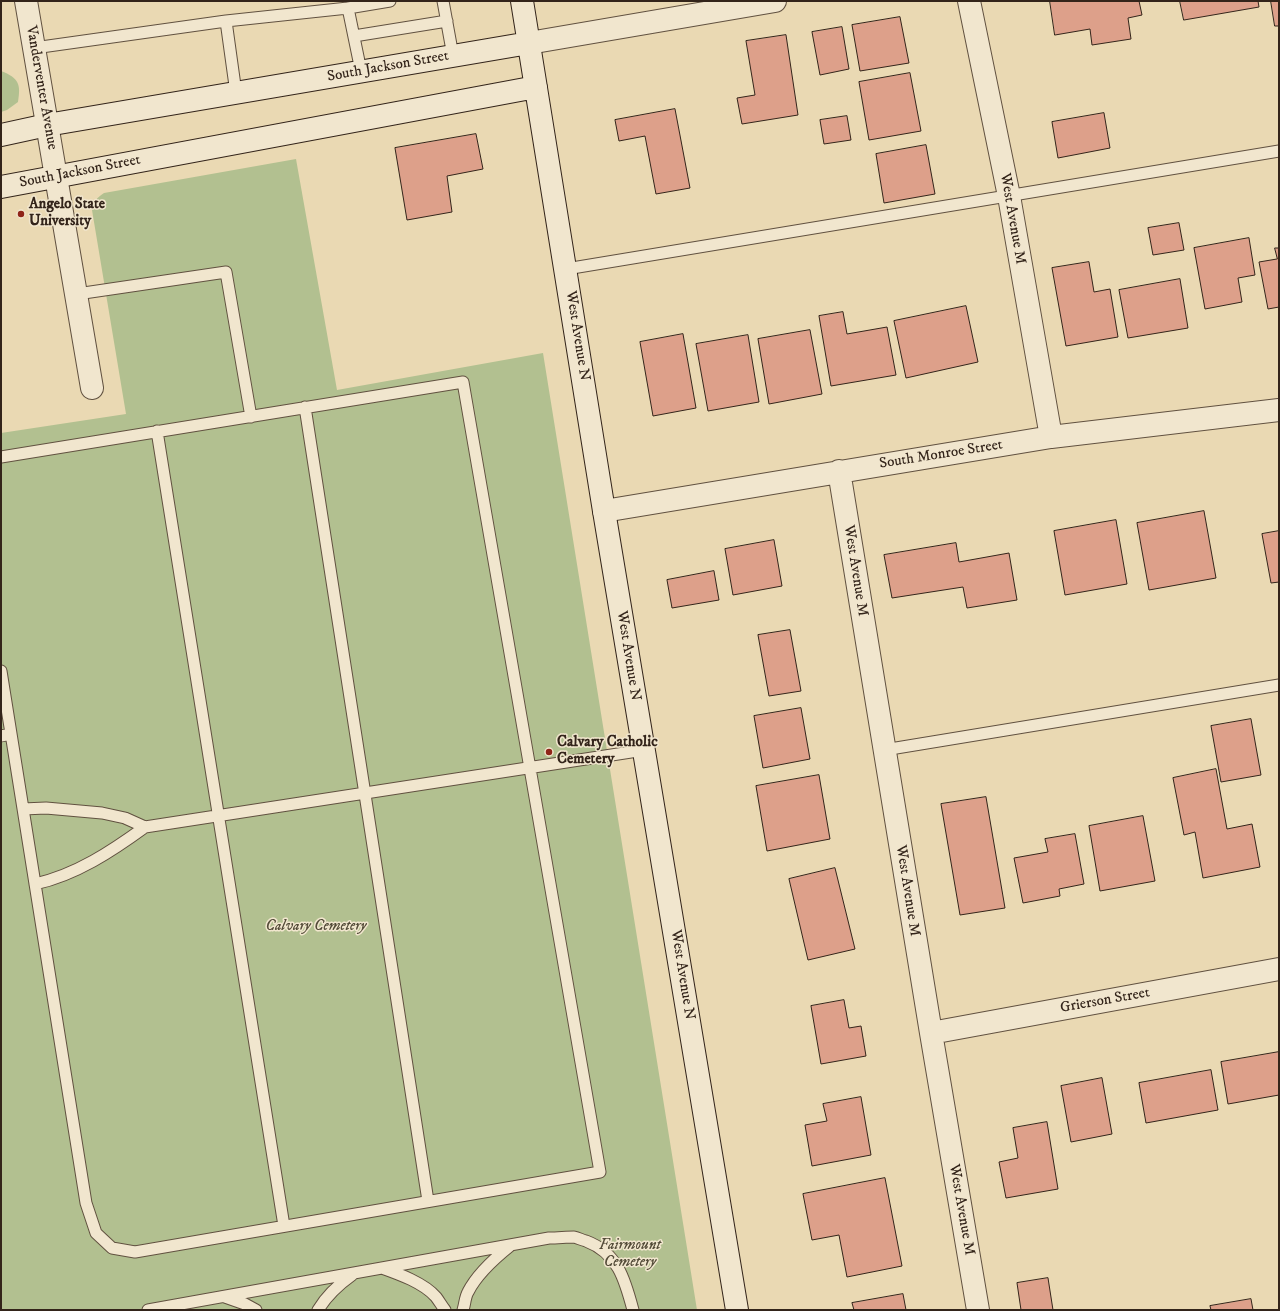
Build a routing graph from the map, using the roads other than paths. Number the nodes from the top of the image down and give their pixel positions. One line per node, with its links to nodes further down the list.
1 (26, 1): 12 (street, Vanderventer Avenue)
2 (390, 1): 7 (lane)
3 (443, 1): 9 (lane)
4 (522, 1): 11 (street, West Avenue N)
5 (774, 1): 11 (street, South Jackson Street)
6 (969, 1): 22 (street, West Avenue M)
7 (348, 8): 8 (lane); 10 (lane)
8 (226, 21): 12 (lane); 16 (lane)
9 (447, 21): 10 (lane); 13 (lane)
10 (354, 36): 14 (lane)
11 (529, 43): 13 (street, South Jackson Street); 15 (street, West Avenue N)
12 (34, 48): 17 (street, Vanderventer Avenue)
13 (453, 56): 14 (street, South Jackson Street)
14 (361, 71): 16 (street, South Jackson Street)
15 (536, 87): 20 (street, South Jackson Street); 23 (street, West Avenue N)
16 (236, 93): 17 (street, South Jackson Street)
17 (47, 125): 18 (street, South Jackson Street); 20 (street, Vanderventer Avenue)
18 (1, 135)
19 (1279, 151): 22 (lane)
20 (56, 176): 21 (street, South Jackson Street); 24 (street, Vanderventer Avenue)
21 (1, 187)
22 (1009, 196): 23 (lane); 30 (street, West Avenue M)
23 (566, 269): 33 (street, West Avenue N)
24 (76, 294): 25 (street, Vanderventer Avenue); 28 (lane)
25 (92, 388)
26 (305, 407): 28 (lane); 39 (lane); 40 (lane)
27 (1279, 410): 30 (street, South Monroe Street)
28 (251, 416): 29 (lane)
29 (157, 432): 31 (lane); 42 (lane)
30 (1051, 437): 32 (street, South Monroe Street)
31 (1, 457)
32 (839, 471): 33 (street, South Monroe Street); 38 (street, West Avenue M)
33 (604, 511): 37 (street, West Avenue N)
34 (1, 671): 36 (lane)
35 (1279, 684): 38 (lane)
36 (6, 735): 41 (lane)
37 (644, 750): 39 (lane); 59 (street, West Avenue N)
38 (884, 750): 46 (street, West Avenue M)
39 (530, 768): 40 (lane); 47 (lane)
40 (365, 793): 42 (lane); 47 (lane)
41 (23, 809): 43 (lane); 44 (lane)
42 (218, 816): 43 (lane); 48 (lane)
43 (145, 827): 44 (lane)
44 (35, 884): 48 (lane)
45 (1279, 969): 46 (street, Grierson Street)
46 (931, 1033): 60 (street, West Avenue M)
47 (428, 1201): 48 (lane)
48 (284, 1226)
49 (511, 1245): 50 (lane); 57 (lane); 58 (lane)
50 (382, 1268): 51 (lane); 56 (lane)
51 (353, 1273): 52 (lane); 55 (lane)
52 (224, 1296): 53 (lane); 54 (lane)
53 (148, 1310)
54 (256, 1310)
55 (318, 1310)
56 (445, 1310)
57 (463, 1310)
58 (633, 1310)
59 (738, 1310)
60 (978, 1310)

